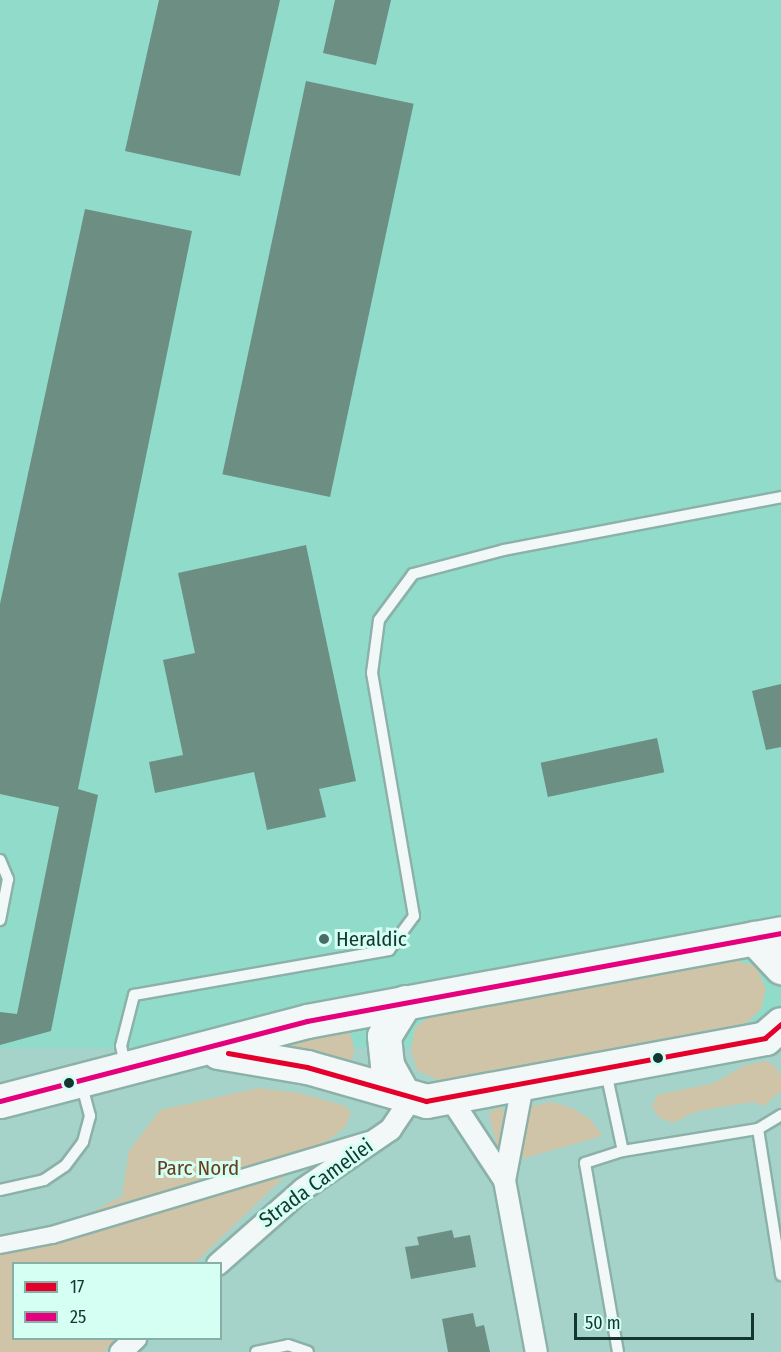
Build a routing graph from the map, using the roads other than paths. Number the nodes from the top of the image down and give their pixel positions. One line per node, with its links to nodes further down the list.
1 (781, 497): 9 (lane)
2 (0, 860): 3 (lane)
3 (0, 920)
4 (767, 936): 5 (main road); 6 (main road)
5 (781, 967)
6 (405, 1002): 8 (main road); 13 (main road)
7 (781, 1024): 10 (main road)
8 (201, 1050): 9 (main road); 13 (main road)
9 (125, 1070): 11 (main road)
10 (606, 1070): 12 (main road); 19 (lane)
11 (81, 1081): 15 (main road); 21 (lane)
12 (522, 1085): 14 (main road); 20 (street)
13 (407, 1096): 14 (main road); 18 (street, Strada Cameliei)
14 (450, 1098): 20 (street)
15 (0, 1101)
16 (781, 1115): 17 (lane)
17 (758, 1129): 19 (lane); 24 (lane)
18 (381, 1136): 22 (street); 23 (street, Strada Cameliei)
19 (623, 1151): 30 (lane)
20 (504, 1180): 29 (street)
21 (0, 1190)
22 (0, 1245)
23 (218, 1262)
24 (781, 1275)
25 (133, 1340): 26 (street)
26 (120, 1352)
27 (256, 1352): 28 (lane)
28 (308, 1352)
29 (536, 1352)
30 (618, 1352)

